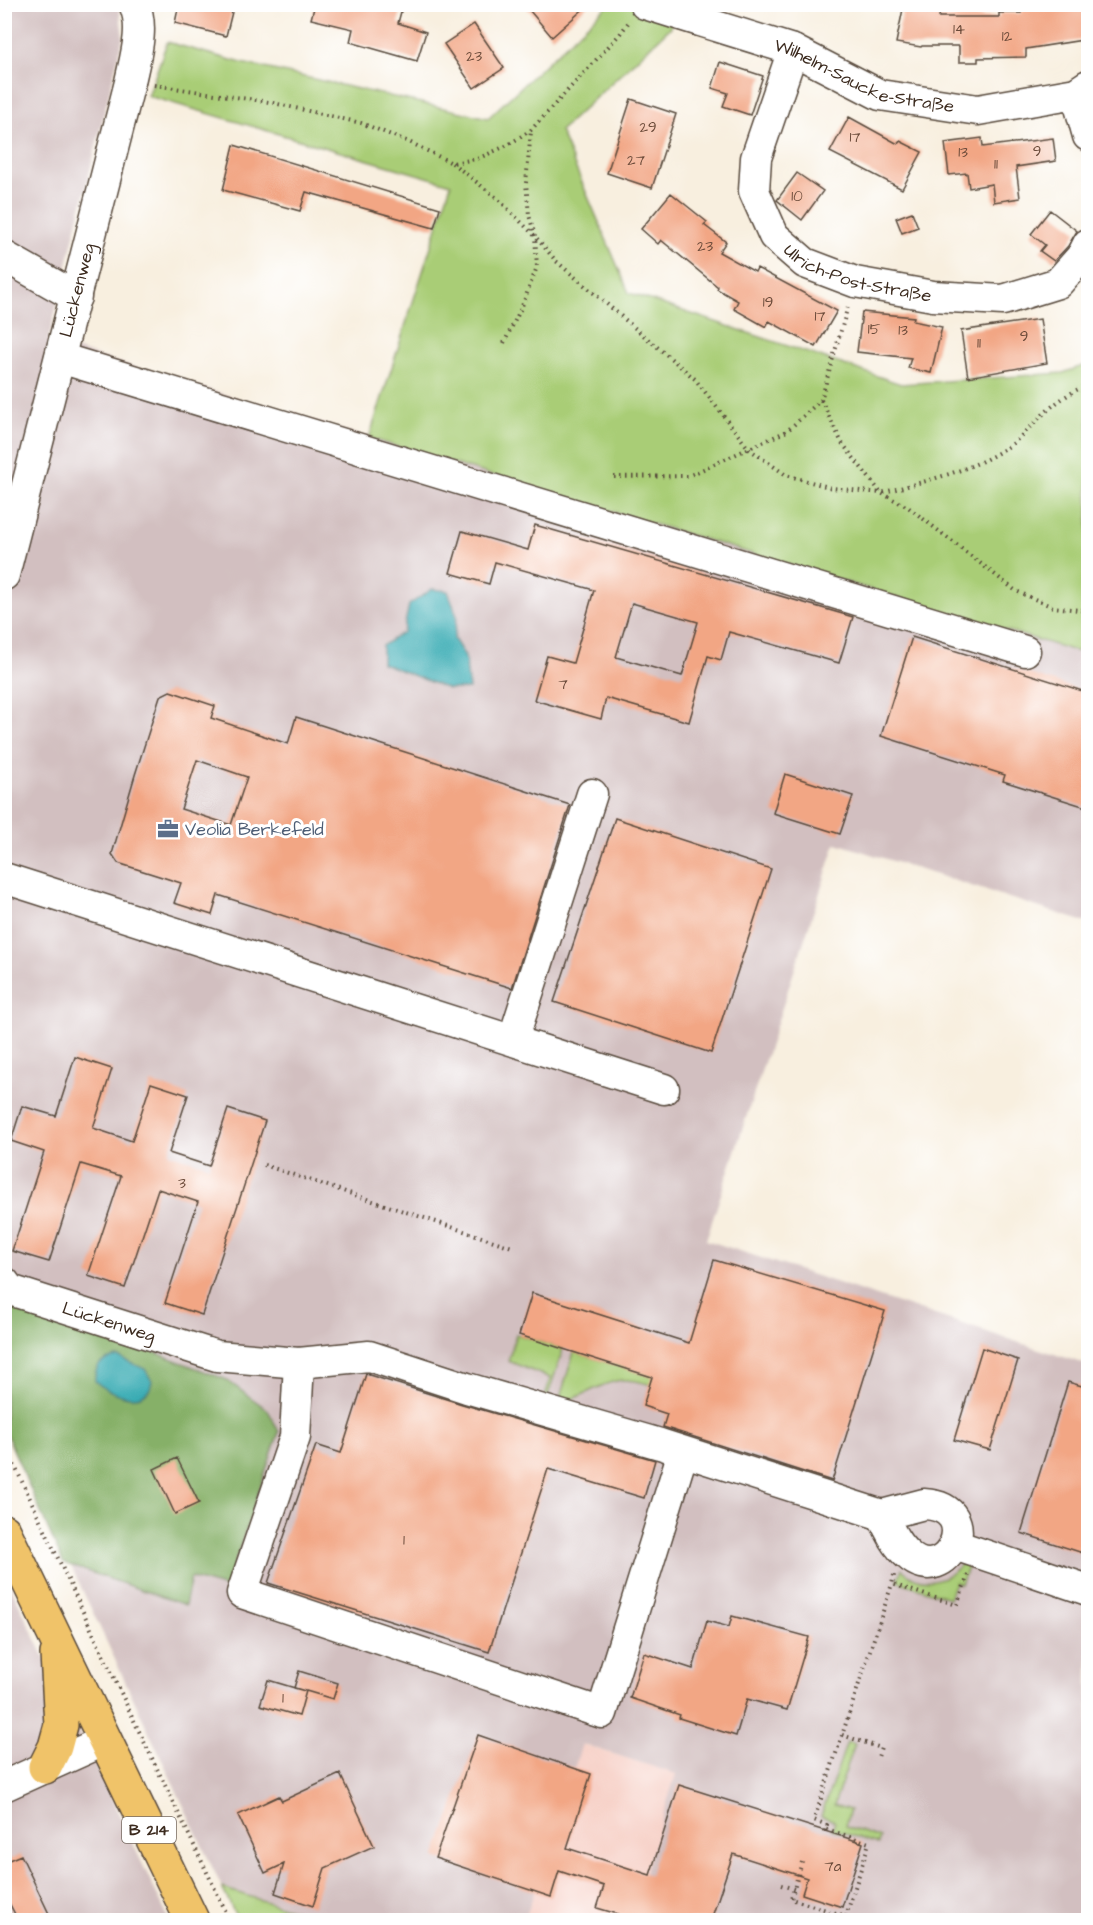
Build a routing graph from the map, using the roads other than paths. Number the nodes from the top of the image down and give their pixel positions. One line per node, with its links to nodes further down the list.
1 (134, 4): 8 (street, Lückenweg)
2 (639, 9): 3 (street, Wilhelm-Saucke-Straße)
3 (793, 50): 4 (street, Wilhelm-Saucke-Straße); 6 (street, Ulrich-Post-Straße)
4 (1082, 89): 5 (street)
5 (1089, 136)
6 (1089, 244)
7 (4, 255): 8 (street)
8 (76, 297): 9 (street, Lückenweg)
9 (60, 358): 10 (street, Lückenweg); 11 (street)
10 (4, 575)
11 (1025, 651)
12 (592, 794): 14 (street)
13 (4, 878): 14 (street)
14 (513, 1040): 15 (street)
15 (664, 1089)
16 (4, 1282): 17 (street, Lückenweg)
17 (299, 1363): 18 (street, Lückenweg); 18 (street)
18 (683, 1452): 19 (street, Lückenweg)
19 (882, 1515): 21 (street); 21 (street)
20 (4, 1531): 23 (main road, B 214)
21 (955, 1545): 22 (street)
22 (1089, 1590)
23 (55, 1634): 24 (main road, B 214); 25 (main road)
24 (106, 1740): 25 (street); 27 (main road, B 214)
25 (45, 1767): 26 (street)
26 (4, 1786)
27 (192, 1920)

